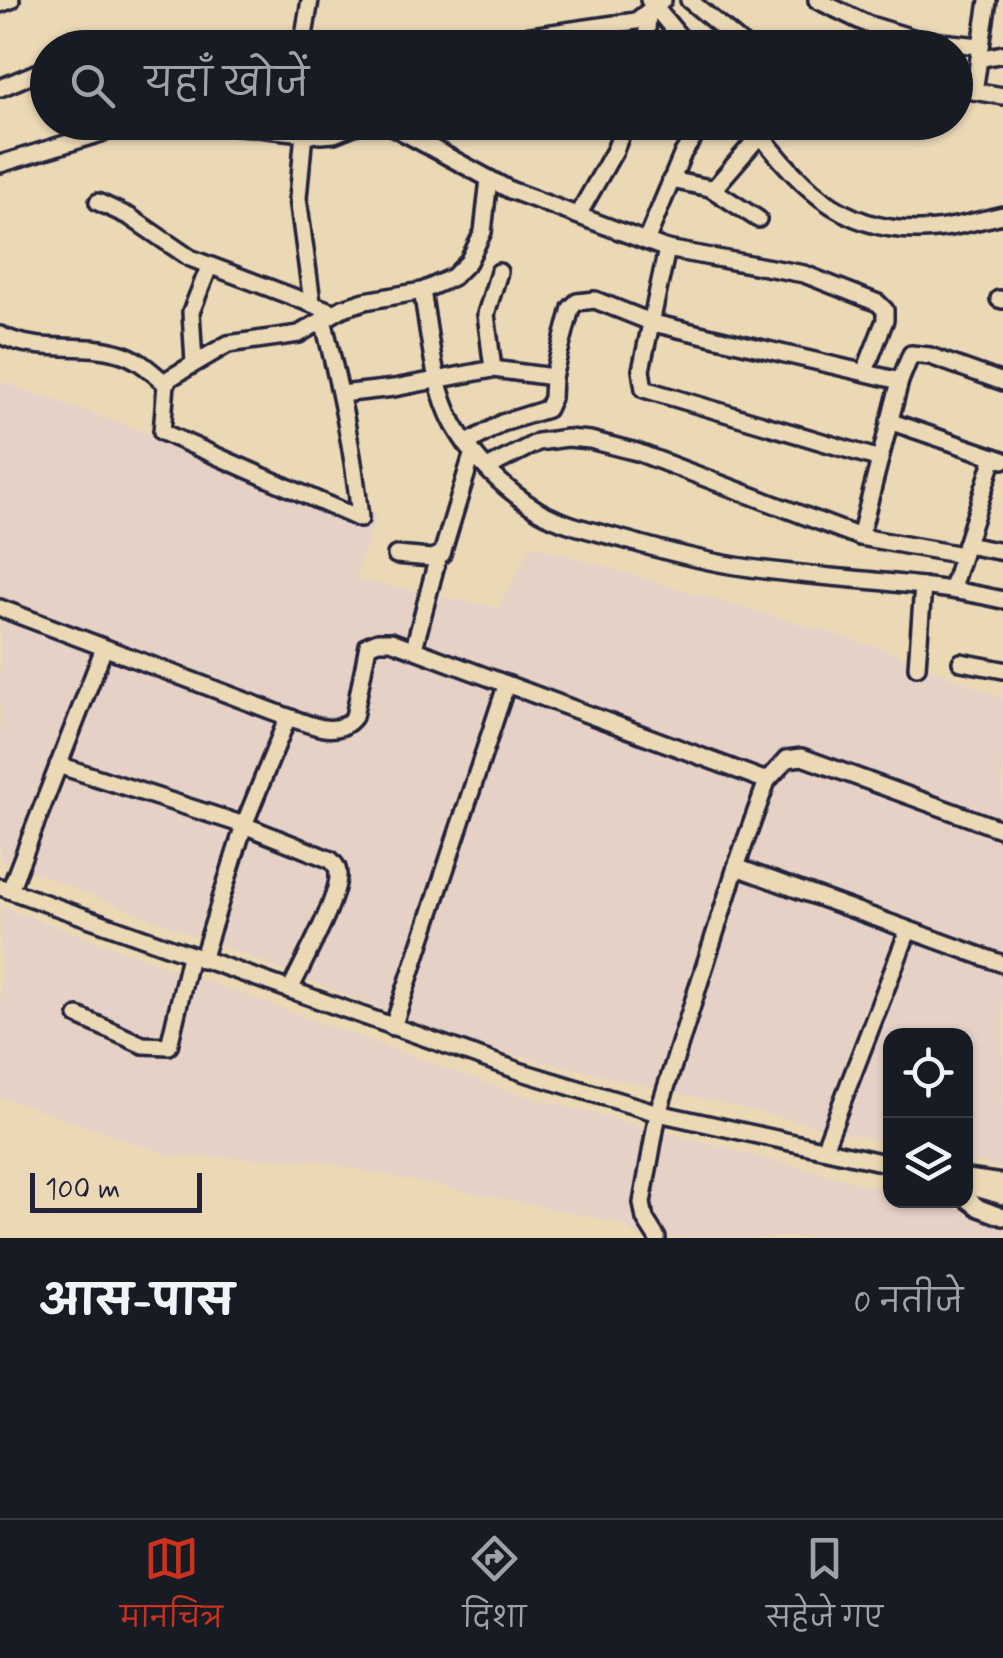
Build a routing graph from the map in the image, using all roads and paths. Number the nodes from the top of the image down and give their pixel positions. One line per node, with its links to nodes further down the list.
1 (11, 0): 6 (street)
2 (310, 0): 8 (street)
3 (689, 0): 12 (street)
4 (817, 0): 13 (street)
5 (988, 1): 15 (street)
6 (0, 4)
7 (654, 5): 9 (street); 10 (street); 11 (street)
8 (305, 30)
9 (574, 30)
10 (649, 30)
11 (674, 30)
12 (725, 30)
13 (888, 30)
14 (973, 51): 15 (street)
15 (980, 53): 16 (street); 19 (street)
16 (1003, 54)
17 (30, 76): 18 (street)
18 (0, 88)
19 (974, 92): 20 (street)
20 (1003, 96)
21 (77, 140): 28 (street)
22 (303, 140): 41 (street)
23 (417, 140): 29 (street)
24 (620, 140): 33 (street)
25 (691, 140): 30 (street)
26 (748, 140): 31 (street)
27 (765, 140): 34 (street)
28 (0, 163)
29 (488, 179): 33 (street); 40 (street)
30 (671, 180): 31 (street); 36 (street)
31 (710, 188): 35 (street)
32 (98, 202): 38 (street)
33 (578, 215): 36 (street)
34 (1003, 215)
35 (758, 220)
36 (646, 241): 37 (street)
37 (667, 249): 43 (street); 47 (street)
38 (209, 267): 41 (street); 45 (street)
39 (499, 272): 46 (street)
40 (422, 292): 42 (street); 49 (street)
41 (312, 302): 42 (street)
42 (328, 315): 45 (street); 53 (street)
43 (653, 323): 47 (street); 48 (street); 56 (street)
44 (0, 334): 52 (street)
45 (194, 363): 52 (street)
46 (493, 368): 48 (street); 49 (street)
47 (865, 371): 50 (street)
48 (553, 377): 55 (street)
49 (439, 380): 53 (street); 55 (street)
50 (900, 381): 51 (street); 54 (street)
51 (1003, 382)
52 (166, 384): 53 (street)
53 (341, 394)
54 (890, 422): 56 (street); 57 (street)
55 (470, 448): 58 (street); 63 (street)
56 (880, 459): 59 (street)
57 (998, 459): 60 (street)
58 (487, 468): 59 (street); 64 (street)
59 (860, 536): 60 (street)
60 (964, 550): 61 (street); 65 (street)
61 (1003, 552)
62 (396, 554): 63 (street)
63 (438, 557): 69 (street)
64 (923, 586): 65 (street); 71 (street)
65 (952, 588): 66 (street)
66 (1003, 600)
67 (0, 608): 68 (street)
68 (104, 648): 74 (street); 75 (street)
69 (414, 648): 73 (street); 74 (street)
70 (962, 662): 72 (street)
71 (917, 668)
72 (1003, 670)
73 (506, 686): 76 (street); 86 (street)
74 (288, 717): 77 (street)
75 (58, 765): 77 (street); 80 (street)
76 (767, 781): 78 (street); 79 (street)
77 (244, 825): 82 (street); 84 (street)
78 (1003, 830)
79 (736, 867): 81 (street); 87 (street)
80 (5, 889): 82 (street)
81 (908, 931): 83 (street); 88 (street)
82 (196, 958): 84 (street); 85 (street)
83 (1003, 964)
84 (290, 990): 86 (street)
85 (78, 1016)
86 (393, 1028): 87 (street)
87 (658, 1113): 88 (street); 96 (street)
88 (824, 1149): 89 (street)
89 (883, 1162)
90 (973, 1181): 91 (street)
91 (1003, 1183)
92 (973, 1184): 93 (street)
93 (1003, 1196)
94 (973, 1203): 95 (street)
95 (1003, 1216)
96 (657, 1238)

